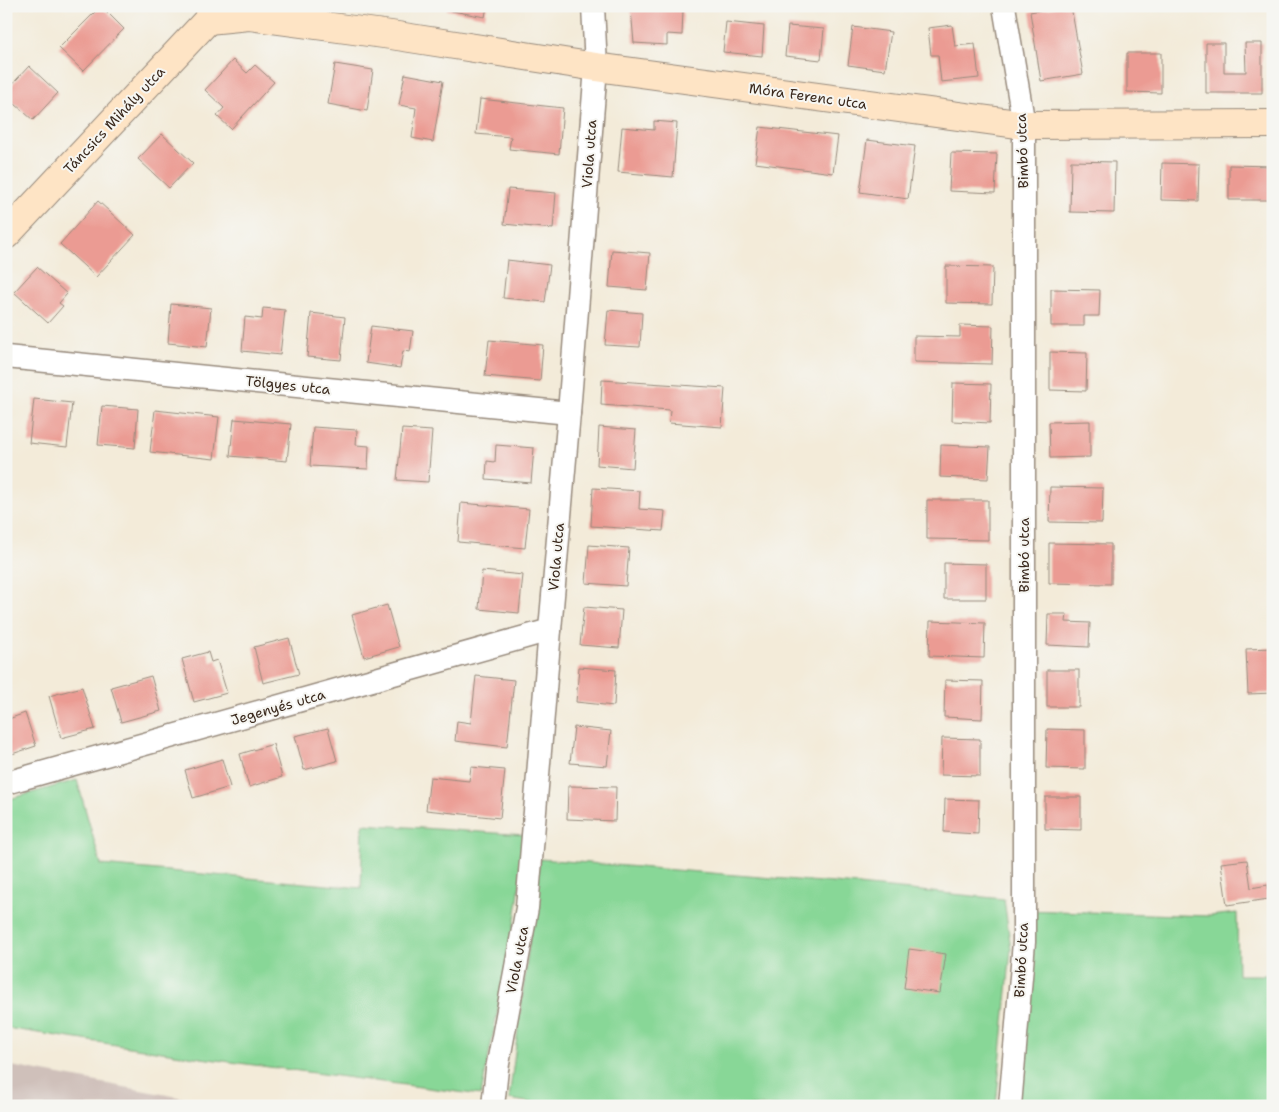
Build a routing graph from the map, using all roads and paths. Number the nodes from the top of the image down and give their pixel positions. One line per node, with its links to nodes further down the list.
1 (304, 6): 5 (street, Móra Ferenc utca)
2 (593, 6): 6 (street, Viola utca)
3 (1004, 6): 8 (street, Bimbó utca)
4 (214, 13): 5 (street, Móra Ferenc utca); 9 (street, Táncsics Mihály utca)
5 (346, 30): 6 (street, Móra Ferenc utca)
6 (596, 67): 8 (street, Móra Ferenc utca); 11 (street, Viola utca)
7 (1273, 124): 8 (street, Móra Ferenc utca)
8 (1024, 125): 15 (street, Bimbó utca)
9 (6, 235)
10 (6, 357): 11 (street, Tölgyes utca)
11 (569, 413): 12 (street, Viola utca)
12 (550, 630): 13 (street, Jegenyés utca); 14 (street, Viola utca)
13 (6, 783)
14 (493, 1106)
15 (1010, 1106)

